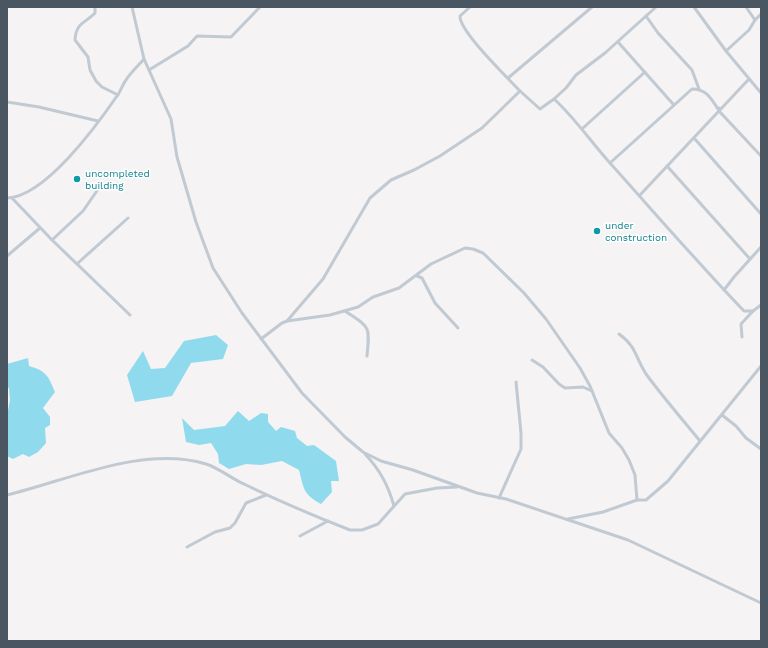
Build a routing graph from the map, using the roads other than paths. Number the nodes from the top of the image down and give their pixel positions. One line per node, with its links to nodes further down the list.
1 (95, 7): 22 (street)
2 (132, 7): 14 (street)
3 (260, 7): 15 (street)
4 (470, 7): 17 (street)
5 (592, 7): 17 (street)
6 (656, 7): 10 (street)
7 (694, 7): 13 (street)
8 (746, 7): 11 (street)
9 (761, 14): 11 (street)
10 (646, 16): 12 (street); 19 (street)
11 (755, 20): 13 (street)
12 (618, 42): 16 (street); 23 (street)
13 (726, 51): 18 (street)
14 (144, 59): 15 (street); 22 (street)
15 (149, 70): 56 (street)
16 (645, 72): 26 (street); 29 (street)
17 (508, 78): 20 (street)
18 (749, 79): 21 (street); 25 (street)
19 (699, 89): 25 (street); 26 (street)
20 (520, 91): 23 (street); 52 (street)
21 (761, 93)
22 (118, 95): 28 (street)
23 (554, 99): 29 (street)
24 (7, 102): 28 (street)
25 (726, 103): 27 (street)
26 (674, 104): 32 (street)
27 (719, 111): 30 (street); 31 (street)
28 (98, 121): 37 (street)
29 (583, 128): 32 (street)
30 (694, 138): 33 (street); 38 (street)
31 (761, 156)
32 (610, 163): 35 (street)
33 (667, 166): 35 (street); 44 (street)
34 (101, 185): 41 (street)
35 (640, 195): 47 (street)
36 (7, 198): 37 (street)
37 (12, 198): 40 (street)
38 (761, 214)
39 (128, 218): 45 (street)
40 (40, 228): 41 (street); 43 (street)
41 (52, 240): 45 (street)
42 (761, 247): 44 (street)
43 (7, 256)
44 (750, 259): 47 (street)
45 (78, 263): 51 (street)
46 (417, 276): 49 (street); 53 (street); 63 (street)
47 (724, 290): 50 (street)
48 (761, 305): 50 (street)
49 (345, 311): 52 (street); 57 (street)
50 (753, 311): 55 (street)
51 (130, 315)
52 (287, 321): 56 (street)
53 (458, 328)
54 (619, 334): 65 (street)
55 (742, 338)
56 (261, 339): 67 (street)
57 (366, 356)
58 (532, 360): 63 (street)
59 (761, 366): 60 (street)
60 (757, 370): 61 (street); 64 (street)
61 (761, 374)
62 (516, 382): 71 (street)
63 (592, 391): 72 (street)
64 (722, 415): 65 (street); 66 (street)
65 (700, 441): 72 (street)
66 (761, 449)
67 (363, 452): 68 (street); 73 (street)
68 (459, 486): 71 (street); 73 (street)
69 (7, 495): 70 (street)
70 (266, 495): 75 (street); 77 (street)
71 (499, 498): 74 (street)
72 (637, 500): 74 (street)
73 (394, 506): 75 (street)
74 (566, 520): 78 (street)
75 (328, 521): 76 (street)
76 (300, 536)
77 (187, 547)
78 (761, 603)

